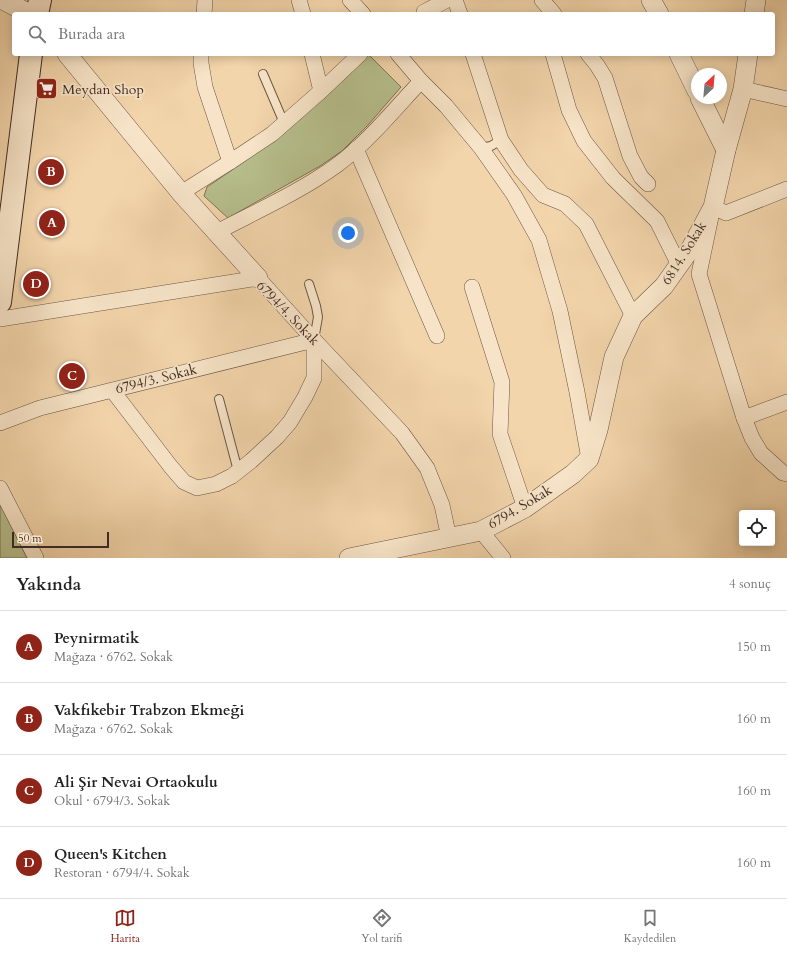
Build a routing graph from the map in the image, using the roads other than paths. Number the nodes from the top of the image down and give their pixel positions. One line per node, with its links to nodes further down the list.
1 (3, 0): 13 (street)
2 (40, 0): 14 (main road)
3 (205, 0): 15 (street)
4 (299, 0): 16 (street)
5 (350, 0): 17 (street)
6 (447, 0): 12 (street)
7 (456, 0): 18 (street)
8 (535, 0): 19 (street)
9 (542, 0): 20 (street)
10 (651, 0): 21 (street)
11 (756, 0): 22 (street)
12 (424, 9)
13 (26, 12)
14 (37, 12)
15 (204, 12)
16 (302, 12)
17 (361, 12)
18 (459, 12)
19 (539, 12)
20 (552, 12)
21 (658, 12)
22 (754, 12)
23 (31, 56): 51 (main road)
24 (68, 56): 49 (street)
25 (201, 56): 46 (street)
26 (312, 56): 38 (street)
27 (358, 56): 38 (street)
28 (400, 56): 36 (street)
29 (474, 56): 42 (street)
30 (554, 56): 53 (street)
31 (590, 56): 47 (street)
32 (680, 56): 35 (street)
33 (748, 56): 37 (street, 6814. Sokak)
34 (263, 74): 41 (lane)
35 (691, 79)
36 (421, 81): 43 (street); 44 (street)
37 (743, 89): 39 (street); 45 (street, 6814. Sokak)
38 (321, 91): 41 (street)
39 (787, 99)
40 (703, 104): 45 (street)
41 (284, 123): 46 (street)
42 (501, 140): 43 (lane); 58 (street)
43 (481, 148): 67 (street)
44 (356, 149): 52 (street); 60 (street)
45 (726, 150): 50 (street, 6814. Sokak)
46 (230, 162): 49 (street)
47 (648, 184)
48 (787, 189): 50 (street)
49 (181, 193): 52 (street)
50 (712, 207): 53 (street, 6814. Sokak); 65 (street)
51 (4, 232): 57 (main road)
52 (217, 232): 54 (street)
53 (679, 265): 58 (street, 6814. Sokak)
54 (258, 278): 59 (street, 6794/4. Sokak); 61 (street, 6794/4. Sokak)
55 (309, 284): 61 (lane)
56 (472, 287): 71 (street)
57 (0, 302)
58 (633, 316): 67 (street, 6814. Sokak)
59 (0, 319)
60 (438, 336)
61 (314, 340): 62 (street, 6794/3. Sokak); 68 (street); 73 (street, 6794/4. Sokak)
62 (112, 390): 66 (street, 6794/3. Sokak); 68 (street)
63 (219, 399): 68 (lane)
64 (787, 402): 65 (street)
65 (744, 418): 69 (street)
66 (0, 422)
67 (589, 458): 71 (street, 6794. Sokak)
68 (238, 471)
69 (787, 474)
70 (0, 488): 74 (street)
71 (525, 508): 72 (street, 6794. Sokak)
72 (481, 531): 73 (street, 6794. Sokak); 76 (street)
73 (449, 538): 75 (street, 6794. Sokak)
74 (36, 558)
75 (349, 558)
76 (503, 558)

